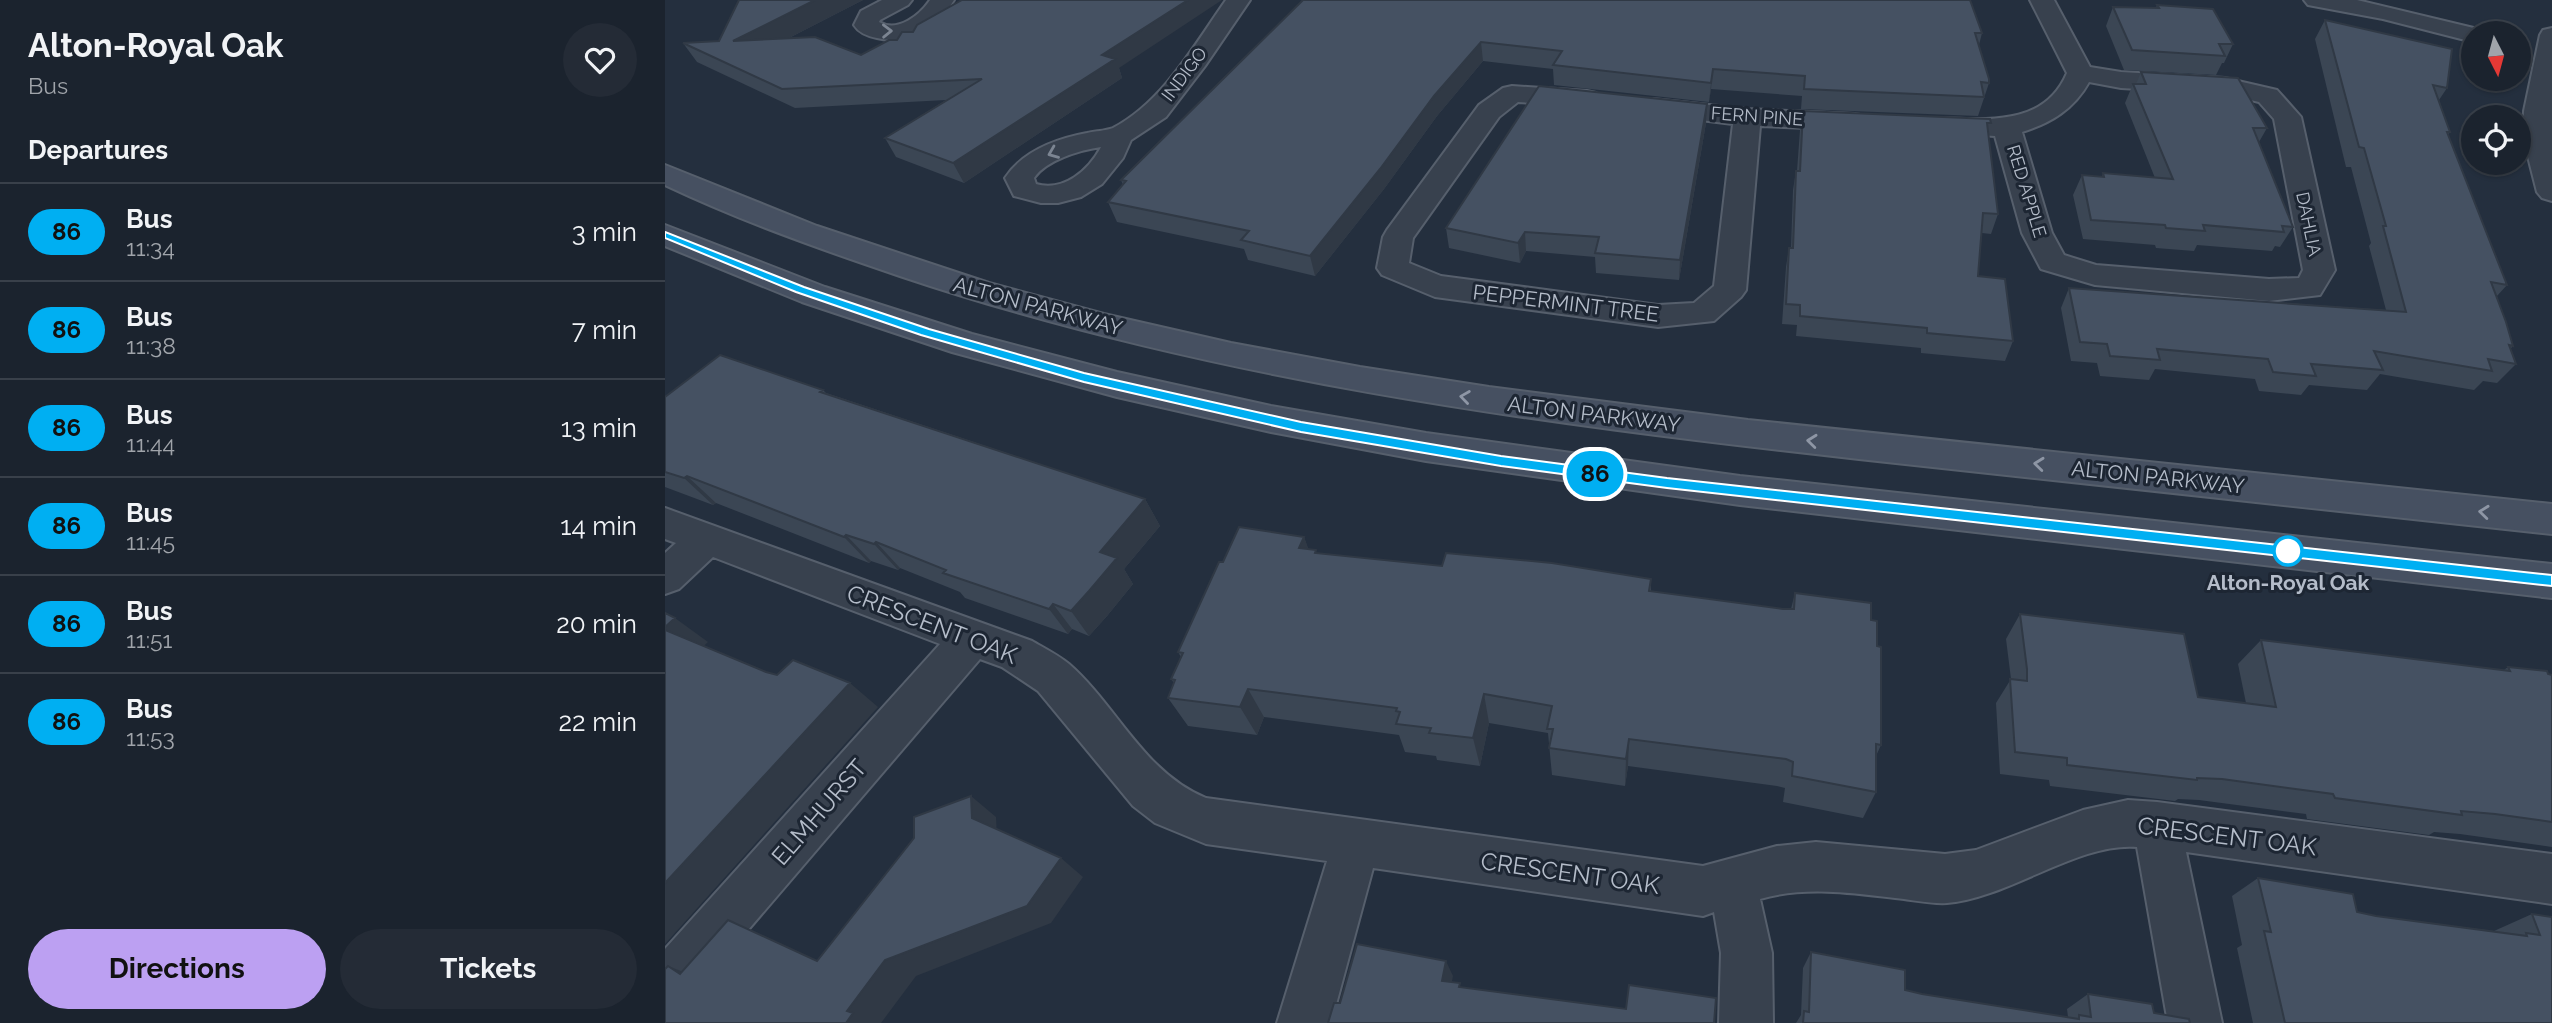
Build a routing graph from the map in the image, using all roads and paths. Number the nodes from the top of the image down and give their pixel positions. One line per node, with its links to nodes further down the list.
1 (900, 0): 2 (street, one-way to 2)
2 (942, 0)
3 (1238, 0): 13 (street, INDIGO)
4 (2042, 0): 8 (street)
5 (2316, 0): 6 (street)
6 (2461, 32)
7 (2545, 49): 15 (street)
8 (2080, 74): 12 (street, RED APPLE); 17 (street, DAHLIA)
9 (1747, 117): 10 (street, FERN PINE); 18 (street, FERN PINE); 18 (street, PEPPERMINT TREE)
10 (1885, 124)
11 (1912, 125): 12 (street)
12 (2007, 128): 17 (street, RED APPLE)
13 (1119, 136)
14 (665, 174): 19 (main road, ALTON PARKWAY, one-way to 14)
15 (2552, 192)
16 (665, 235): 23 (main road)
17 (2052, 262)
18 (1393, 268)
19 (2552, 519)
20 (665, 523): 21 (street, CRESCENT OAK)
21 (707, 539): 22 (street); 24 (street, CRESCENT OAK)
22 (665, 577)
23 (2552, 580)
24 (973, 636): 26 (street, CRESCENT OAK); 29 (street, ELMHURST)
25 (2157, 825): 27 (street, CRESCENT OAK); 28 (street, CRESCENT OAK); 32 (street)
26 (1357, 841): 28 (street, CRESCENT OAK); 30 (street)
27 (2552, 879)
28 (1731, 885): 31 (street)
29 (665, 988)
30 (1304, 1023)
31 (1746, 1023)
32 (2195, 1023)

